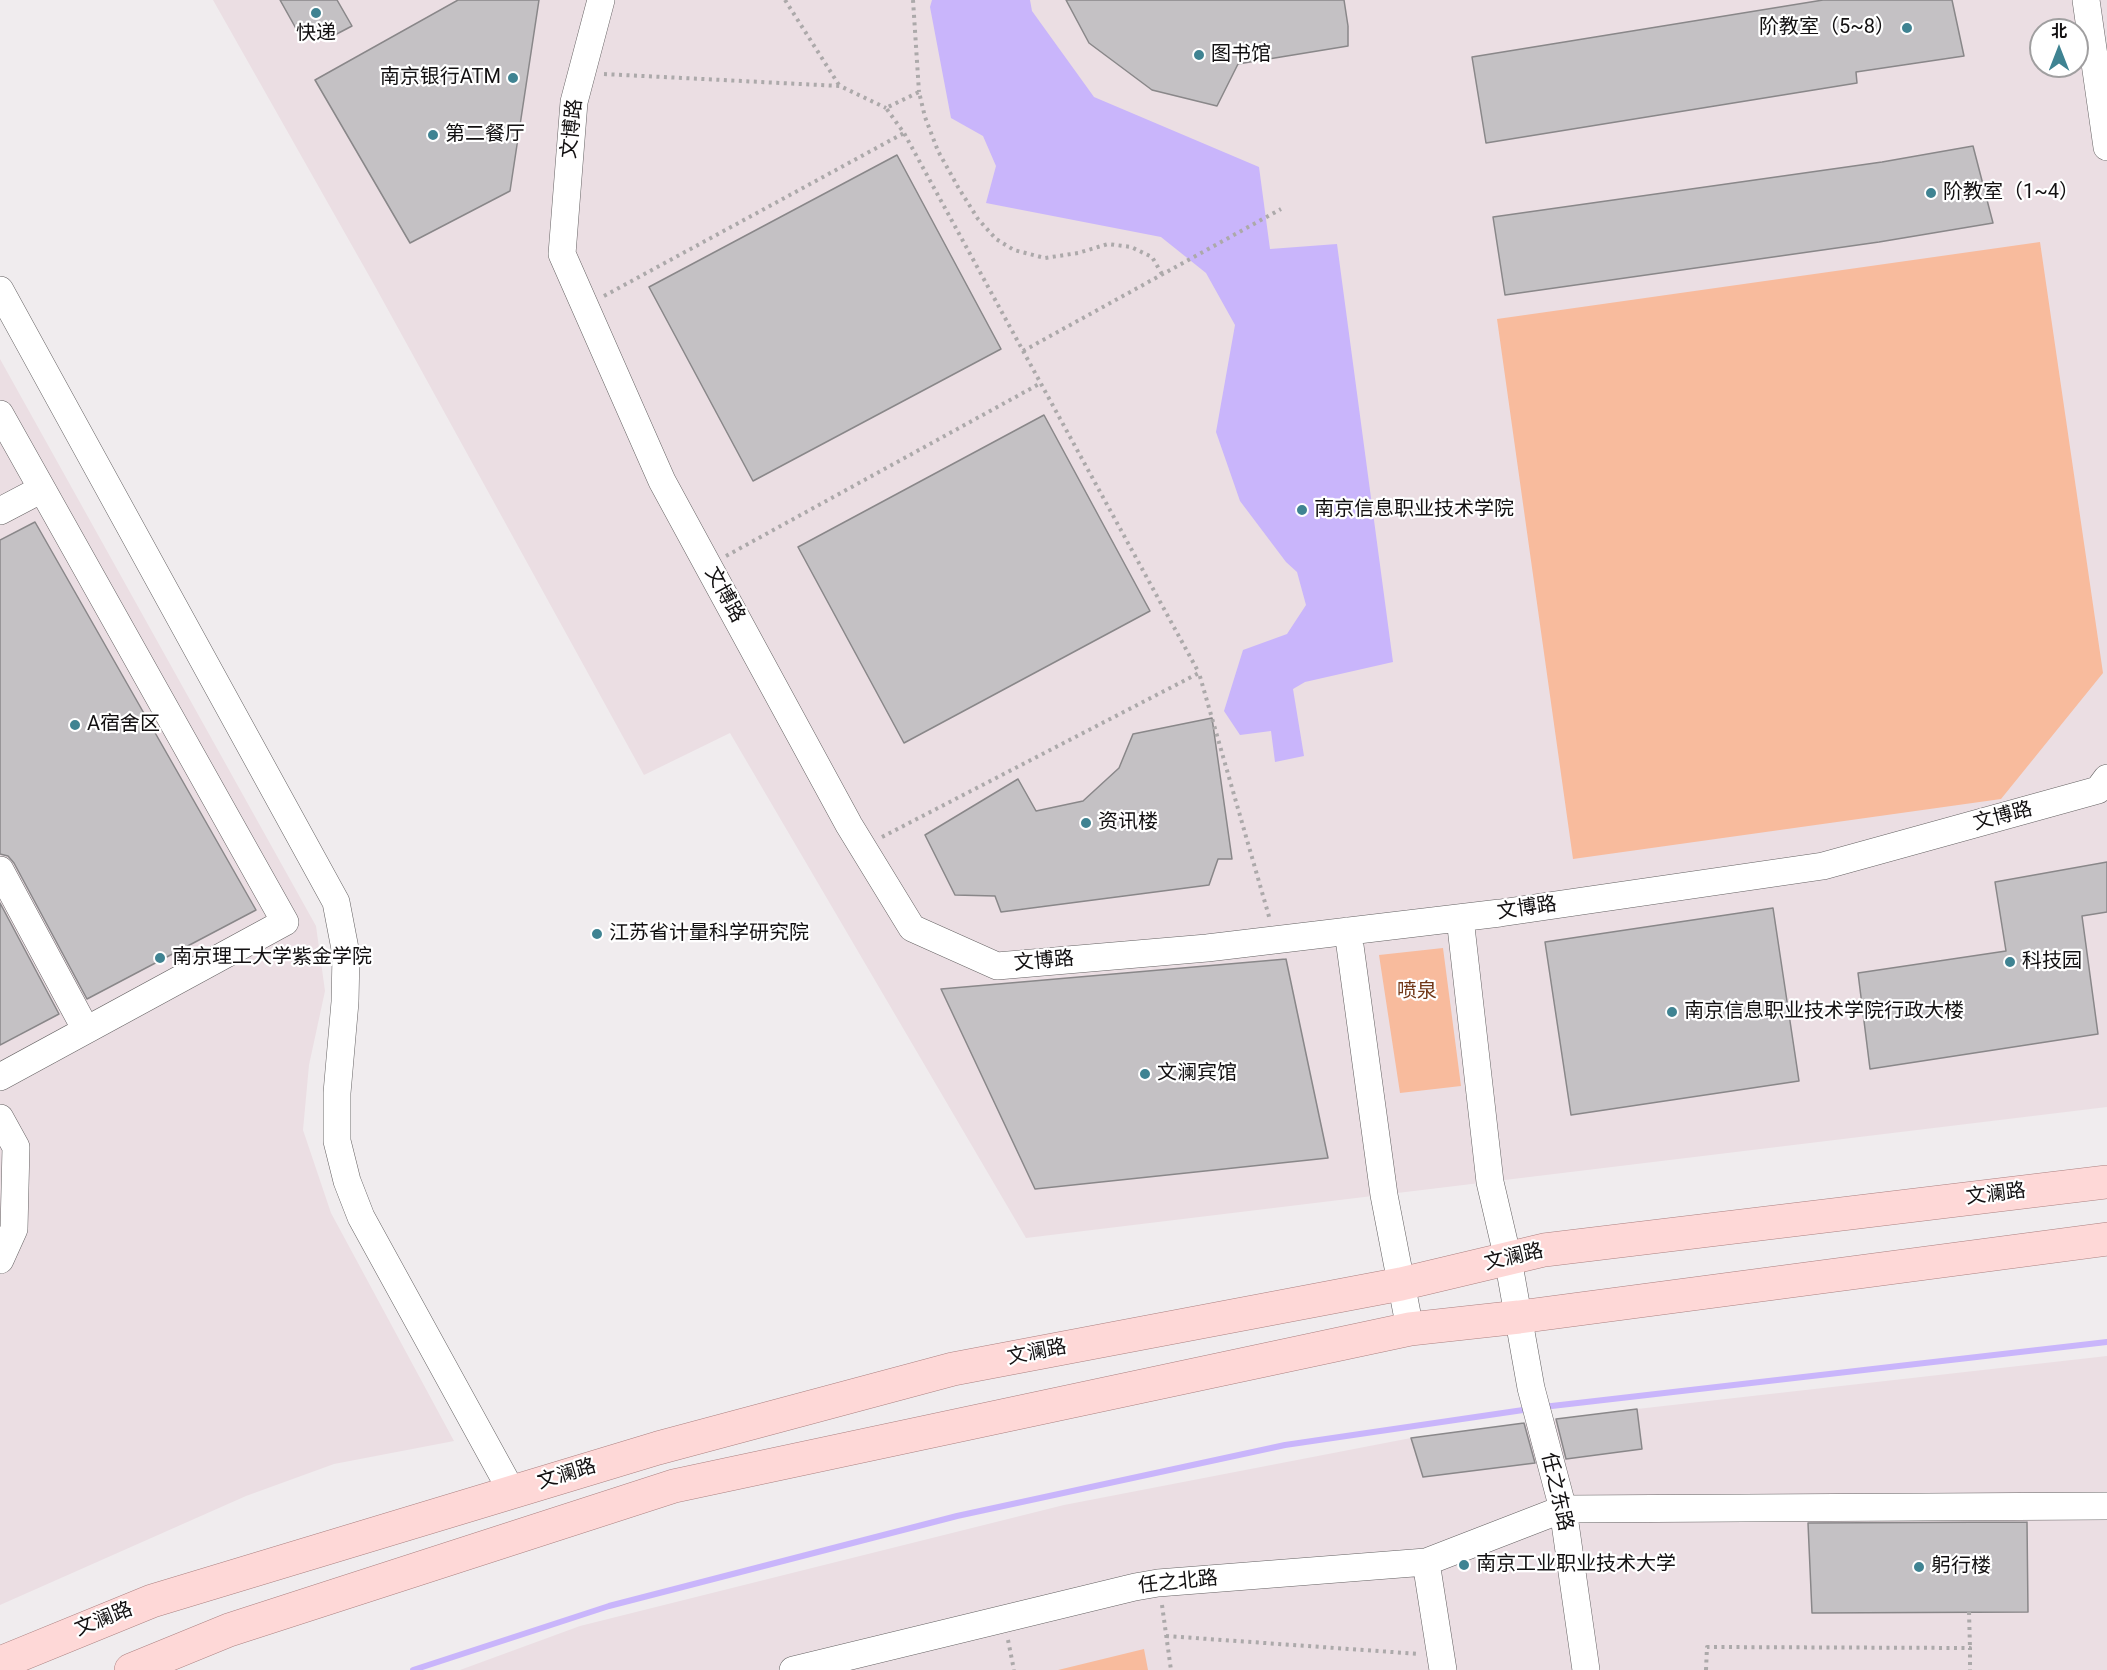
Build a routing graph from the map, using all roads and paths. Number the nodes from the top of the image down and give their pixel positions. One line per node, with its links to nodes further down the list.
1 (601, 0): 5 (street, 文博路)
2 (784, 0): 6 (path)
3 (913, 0): 7 (path)
4 (2086, 0): 10 (street)
5 (582, 73): 6 (path); 14 (street, 文博路)
6 (840, 86): 8 (path)
7 (919, 92): 8 (path); 12 (path)
8 (886, 108): 9 (path)
9 (904, 133): 14 (path); 15 (path)
10 (2107, 147)
11 (1281, 209): 12 (path)
12 (1162, 274): 15 (path)
13 (0, 290): 38 (street)
14 (585, 307): 20 (street, 文博路)
15 (1023, 351): 16 (path)
16 (1041, 383): 20 (path); 21 (path)
17 (0, 414): 18 (street)
18 (42, 489): 19 (street); 28 (street)
19 (0, 511)
20 (708, 566): 23 (street, 文博路)
21 (1199, 673): 23 (path); 27 (path)
22 (2107, 778): 25 (street, 文博路)
23 (863, 847): 27 (street, 文博路)
24 (0, 870): 28 (street)
25 (1460, 918): 26 (street, 文博路); 33 (street, 任之东路)
26 (1348, 932): 27 (street, 文博路); 35 (street)
27 (1276, 940)
28 (86, 1030): 29 (street)
29 (0, 1077)
30 (0, 1118): 34 (street)
31 (2107, 1182): 33 (main road, 文澜路)
32 (2107, 1239): 36 (main road)
33 (1508, 1259): 35 (main road, 文澜路); 36 (street, 任之东路)
34 (0, 1260)
35 (1401, 1284): 37 (street); 38 (main road, 文澜路)
36 (1519, 1317): 37 (main road); 40 (street, 任之东路)
37 (1410, 1329): 49 (main road)
38 (512, 1492): 47 (main road, 文澜路)
39 (2107, 1506): 40 (street)
40 (1563, 1509): 41 (street, 任之北路); 53 (street, 任之东路)
41 (1426, 1562): 42 (street, 任之北路); 48 (street)
42 (1158, 1583): 44 (street, 任之北路); 45 (path)
43 (1969, 1612): 46 (path)
44 (1003, 1619): 50 (street, 任之北路); 51 (path)
45 (1166, 1636): 48 (path); 52 (path)
46 (1970, 1648): 54 (path); 55 (path)
47 (0, 1663)
48 (1442, 1663)
49 (131, 1670)
50 (793, 1670)
51 (1014, 1670)
52 (1171, 1670)
53 (1586, 1670)
54 (1706, 1670)
55 (1970, 1670)

